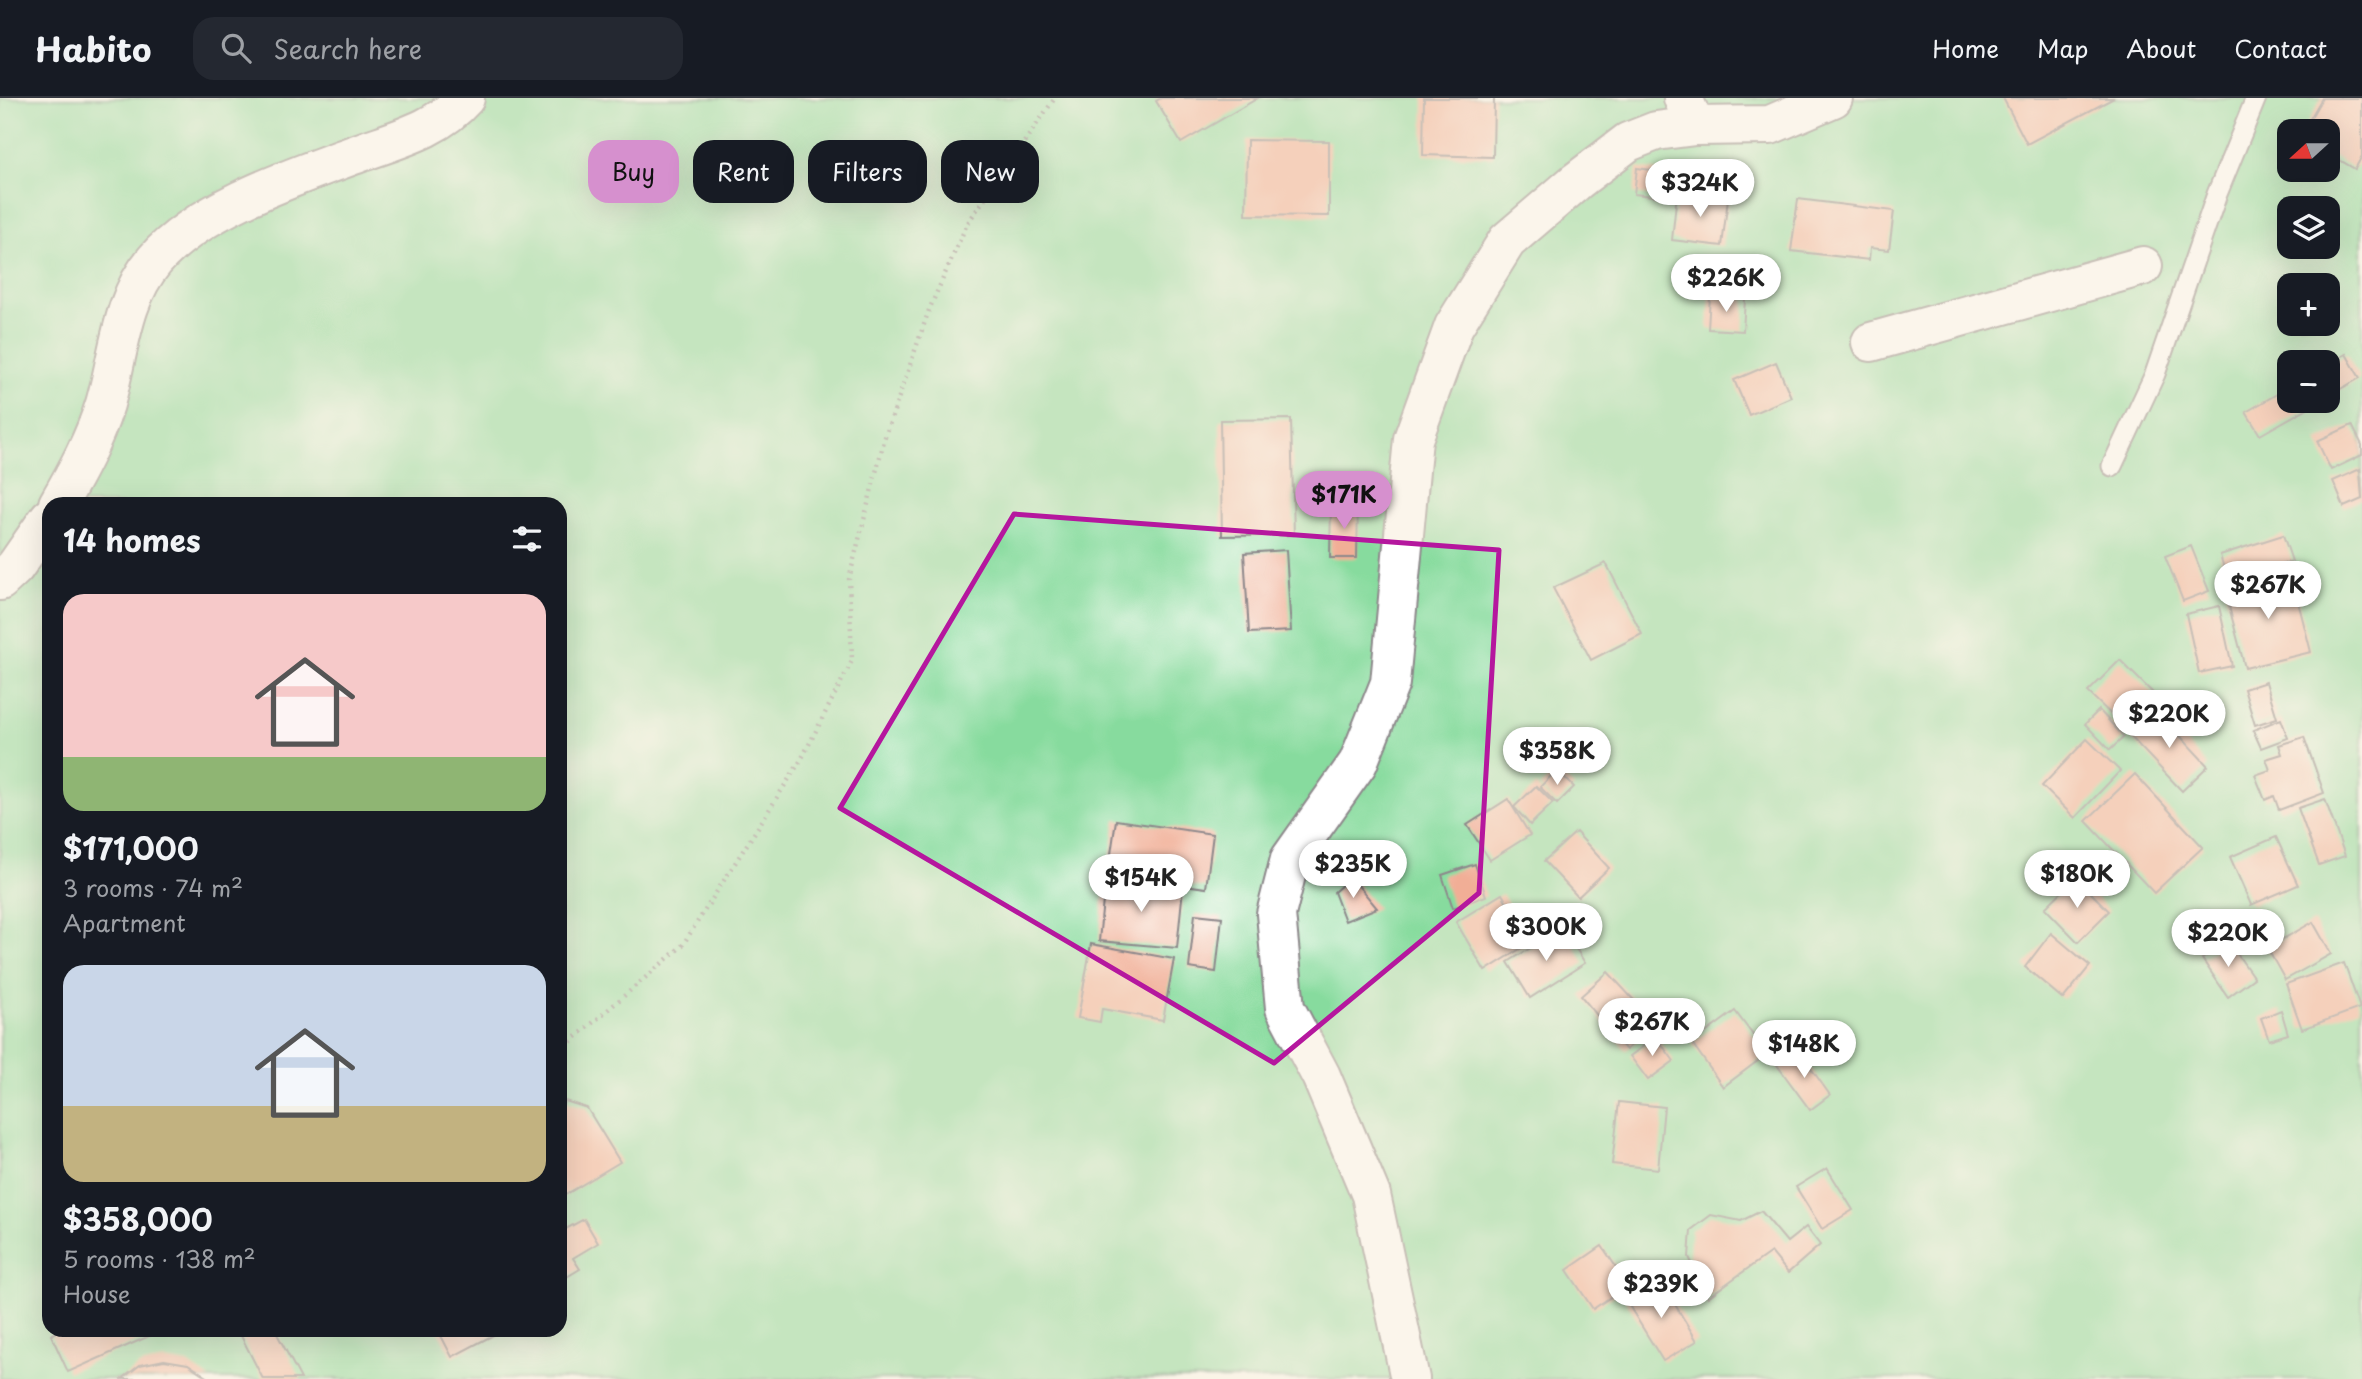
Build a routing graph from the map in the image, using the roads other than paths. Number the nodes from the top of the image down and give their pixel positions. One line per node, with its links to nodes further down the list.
1 (465, 98): 8 (street)
2 (1833, 98): 4 (street)
3 (2256, 98): 7 (lane)
4 (1689, 112): 11 (street)
5 (2143, 266): 6 (street)
6 (1871, 342)
7 (2112, 466)
8 (62, 497)
9 (42, 527): 10 (street)
10 (0, 581)
11 (1410, 1379)

